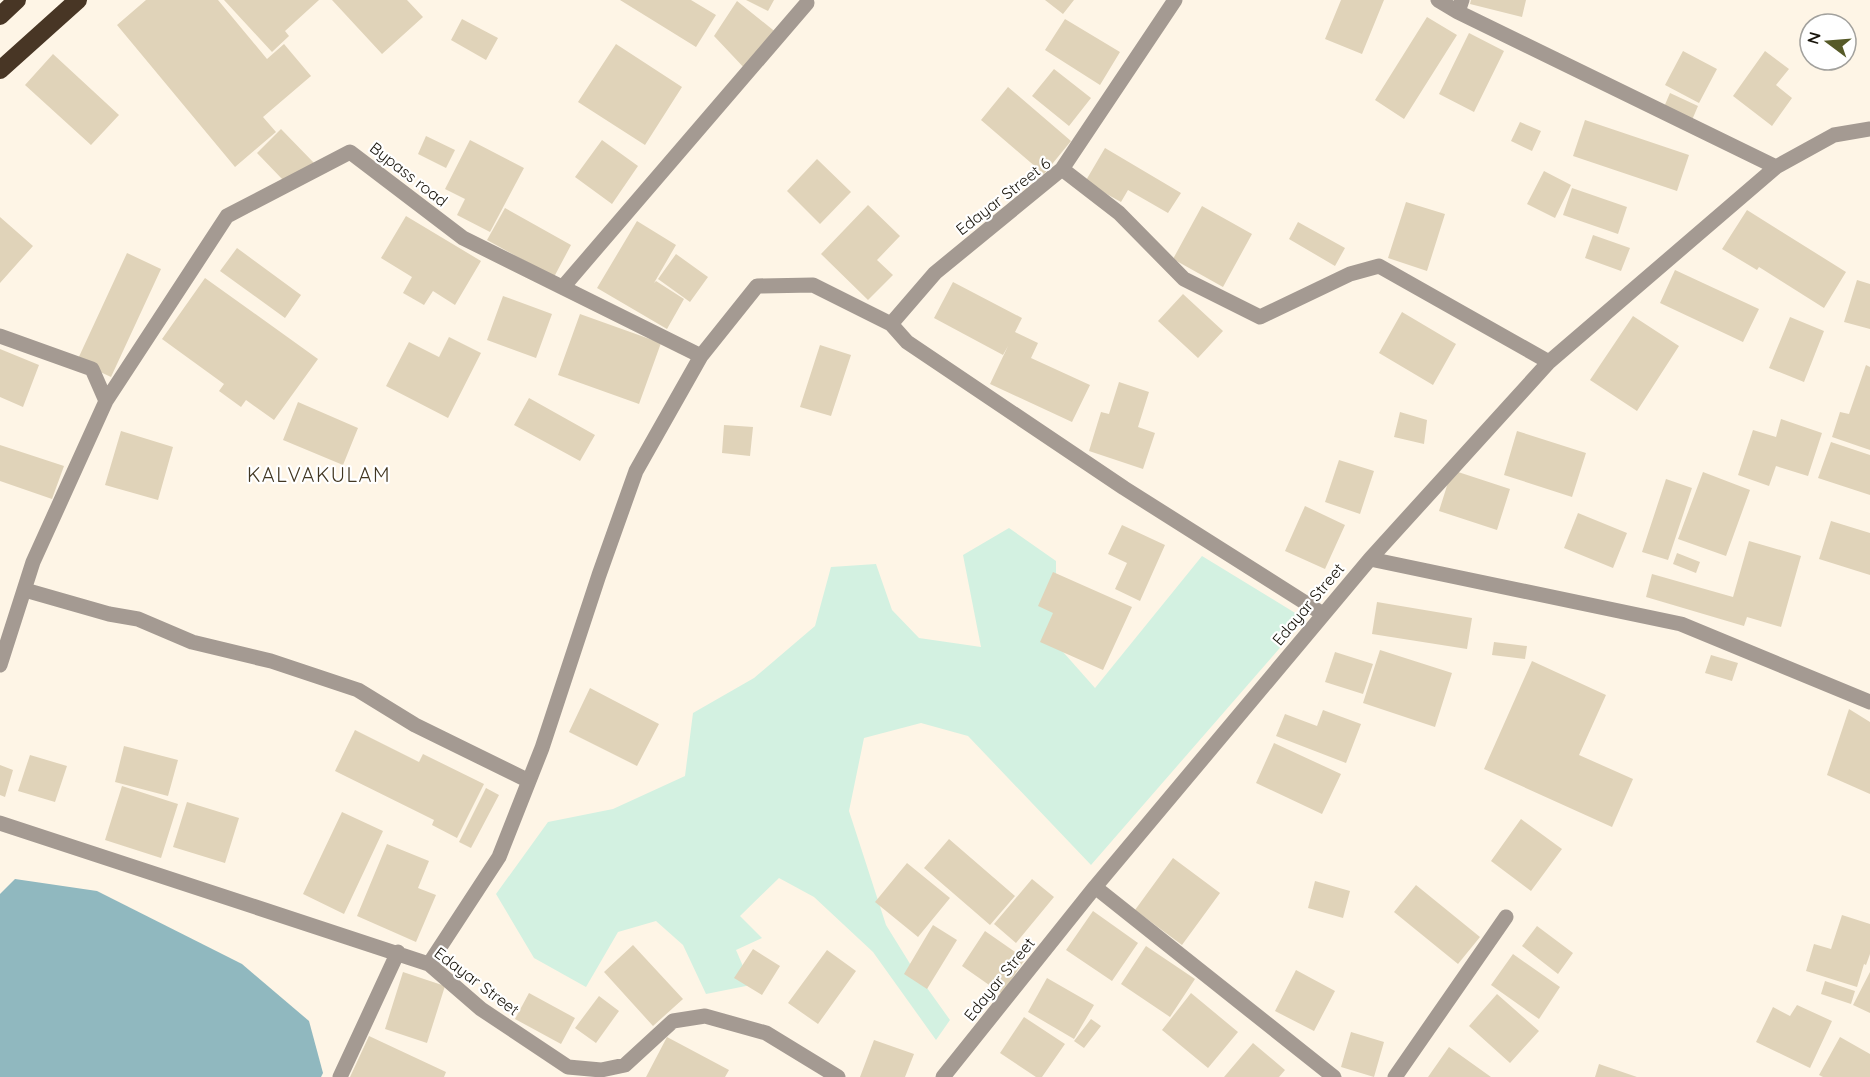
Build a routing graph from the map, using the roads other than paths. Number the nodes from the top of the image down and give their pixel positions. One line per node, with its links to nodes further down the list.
1 (17, 0): 7 (highway)
2 (78, 0): 8 (highway)
3 (1175, 0): 11 (street)
4 (1438, 0): 6 (street)
5 (807, 3): 12 (street)
6 (1460, 6): 10 (street)
7 (0, 16)
8 (0, 70)
9 (1870, 129): 10 (street, Edayar Street)
10 (1776, 167): 16 (street, Edayar Street)
11 (1062, 169): 13 (street, Edayar Street 6); 16 (street, Edayar Street 6)
12 (562, 287): 15 (street, Bypass road); 17 (street, Bypass road)
13 (891, 324): 15 (street); 20 (street)
14 (0, 336): 17 (street)
15 (701, 356): 23 (street)
16 (1549, 362): 18 (street, Edayar Street)
17 (106, 401): 19 (street)
18 (1370, 559): 20 (street, Edayar Street); 22 (street)
19 (25, 590): 21 (street); 23 (street)
20 (1323, 614): 25 (street, Edayar Street)
21 (0, 665)
22 (1870, 702)
23 (530, 781): 28 (street)
24 (0, 824): 27 (street, Edayar Street)
25 (1095, 887): 31 (street, Edayar Street); 32 (street)
26 (1506, 917): 33 (street)
27 (398, 952): 28 (street, Edayar Street); 29 (street)
28 (429, 964): 30 (street, Edayar Street)
29 (340, 1077)
30 (838, 1077)
31 (943, 1077)
32 (1334, 1077)
33 (1395, 1077)

